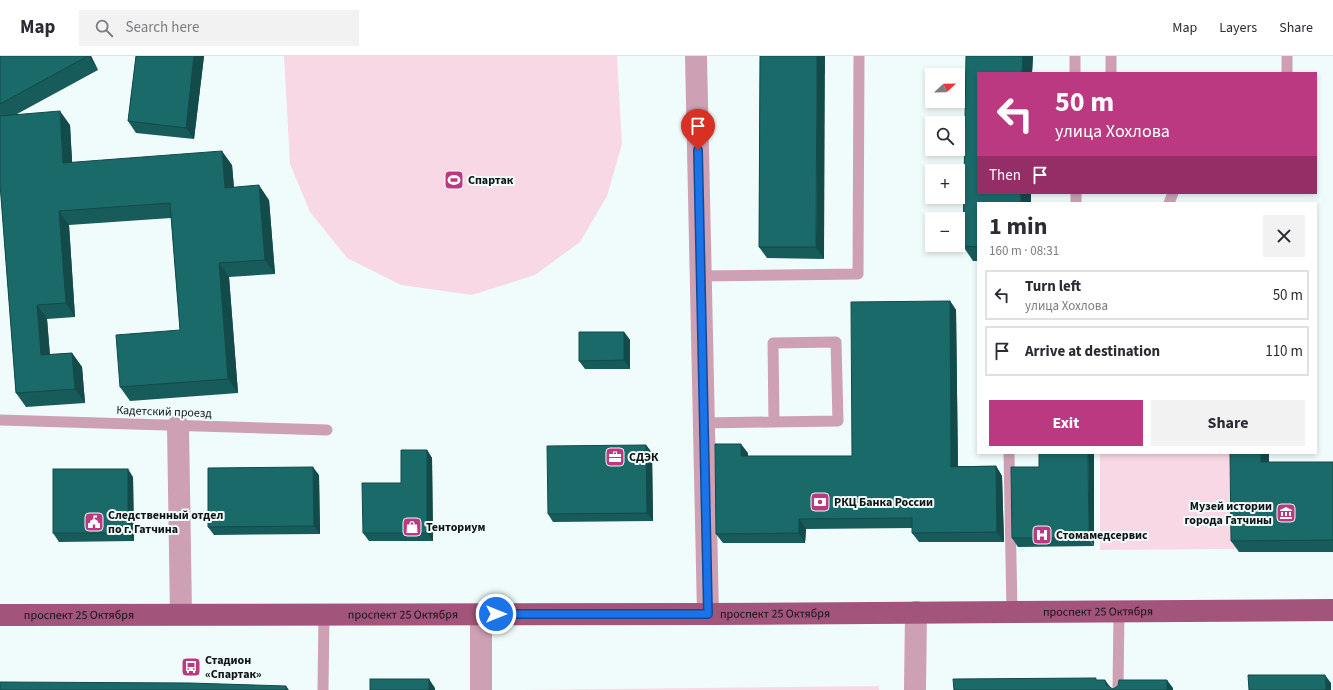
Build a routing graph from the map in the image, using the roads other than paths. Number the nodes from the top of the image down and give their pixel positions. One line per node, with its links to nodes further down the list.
1 (696, 56): 9 (street)
2 (859, 56): 9 (lane)
3 (1075, 56): 6 (lane)
4 (1111, 56): 7 (lane)
5 (1287, 56): 8 (lane)
6 (1075, 72)
7 (1110, 72)
8 (1287, 72)
9 (700, 276): 12 (street)
10 (0, 420): 13 (lane, Кадетский проезд)
11 (774, 422): 11 (lane); 12 (lane)
12 (703, 423): 23 (street)
13 (178, 426): 14 (lane, Кадетский проезд); 20 (street)
14 (327, 430)
15 (1009, 454): 18 (lane)
16 (1333, 610): 19 (main road, проспект 25 Октября)
17 (916, 612): 18 (main road, проспект 25 Октября); 23 (main road, проспект 25 Октября); 27 (street)
18 (1012, 612): 19 (main road, проспект 25 Октября)
19 (1119, 612): 28 (lane)
20 (181, 614): 21 (main road, проспект 25 Октября); 24 (main road, проспект 25 Октября)
21 (324, 614): 22 (main road, проспект 25 Октября); 25 (lane)
22 (481, 614): 23 (main road, проспект 25 Октября); 26 (street)
23 (708, 614)
24 (0, 615)
25 (323, 690)
26 (481, 690)
27 (915, 690)
28 (1118, 690)

